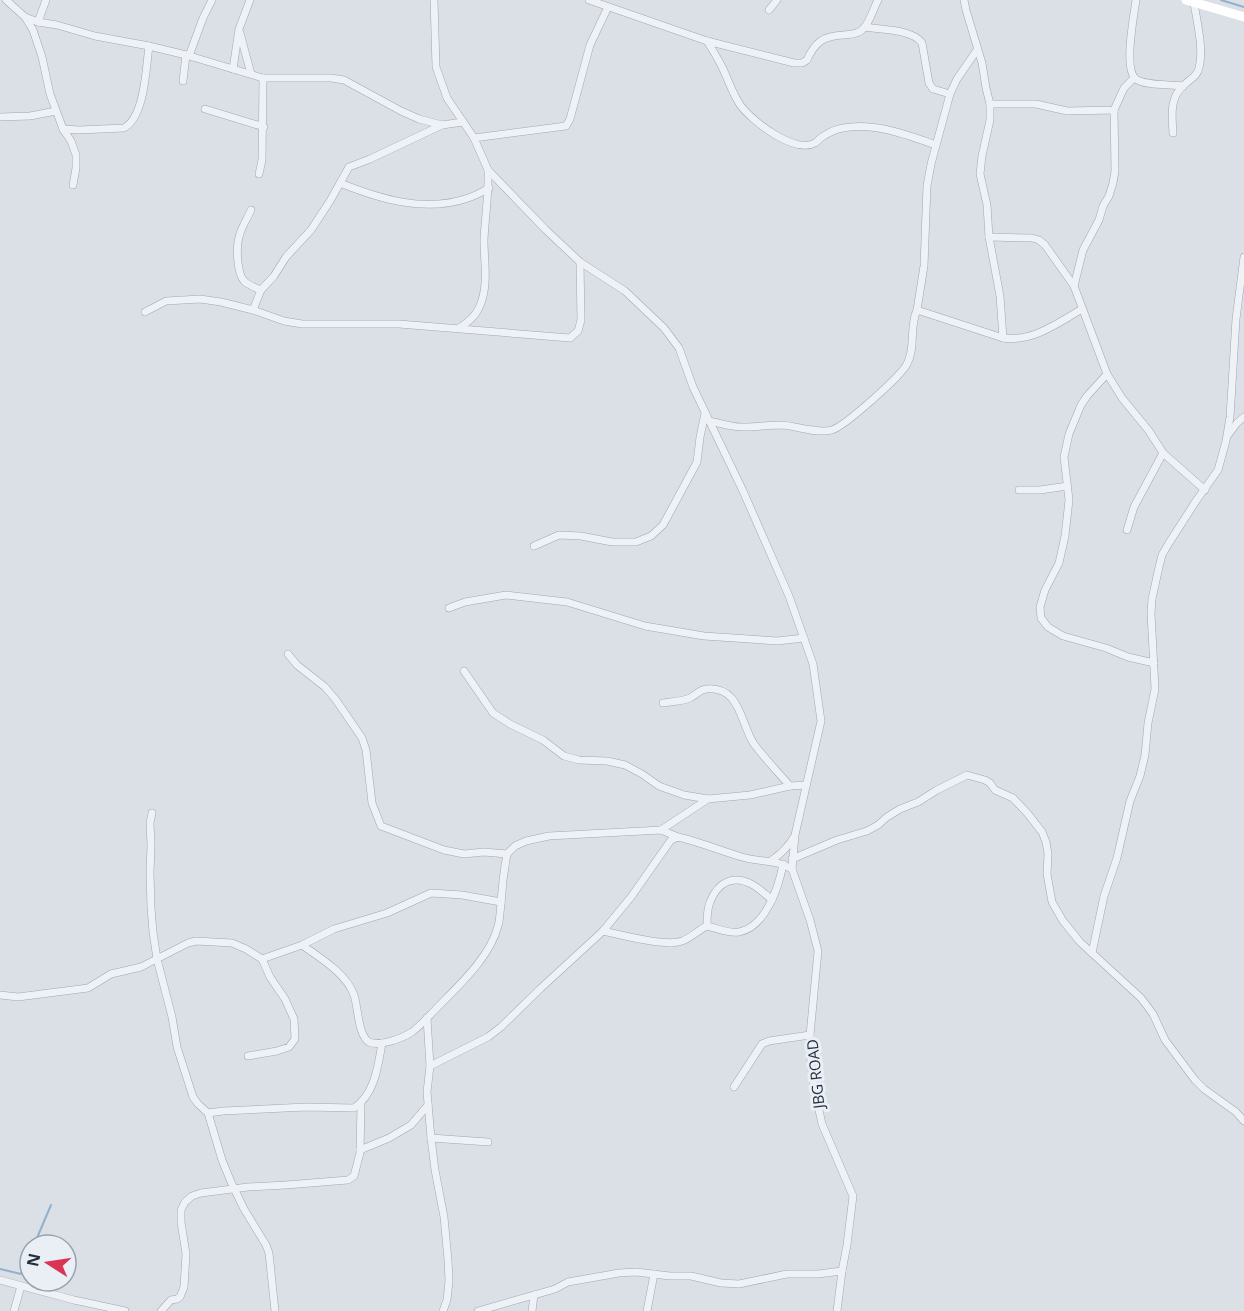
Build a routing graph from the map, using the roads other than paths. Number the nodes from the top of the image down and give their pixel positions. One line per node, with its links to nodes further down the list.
1 (6, 0): 14 (street)
2 (46, 0): 16 (street)
3 (212, 0): 22 (street)
4 (250, 0): 18 (street)
5 (589, 0): 12 (street)
6 (777, 0): 13 (street)
7 (878, 0): 17 (street)
8 (964, 0): 21 (street)
9 (1136, 0): 26 (street)
10 (436, 1): 35 (street)
11 (1190, 2): 15 (main road); 28 (street)
12 (608, 7): 19 (street); 40 (street)
13 (769, 10)
14 (25, 17): 16 (street); 33 (street)
15 (1244, 17)
16 (38, 22): 20 (street)
17 (865, 27): 19 (street); 29 (street)
18 (239, 29): 23 (street); 24 (street)
19 (707, 41): 41 (street)
20 (149, 46): 22 (street); 38 (street)
21 (977, 50): 29 (street); 30 (street)
22 (188, 55): 23 (street); 27 (street)
23 (233, 69): 24 (street)
24 (251, 74): 25 (street)
25 (263, 78): 36 (street); 37 (street)
26 (1134, 78): 28 (street); 32 (street)
27 (183, 81)
28 (1183, 86): 39 (street)
29 (950, 94): 41 (street)
30 (990, 104): 32 (street); 48 (street)
31 (205, 109): 37 (street)
32 (1114, 110): 51 (street)
33 (56, 111): 34 (street); 38 (street)
34 (0, 117)
35 (463, 122): 36 (street); 40 (street)
36 (442, 125): 44 (street)
37 (264, 127): 43 (street)
38 (63, 129): 45 (street)
39 (1173, 133)
40 (474, 138): 42 (street)
41 (936, 145): 56 (street)
42 (488, 170): 46 (street); 50 (street, JBG ROAD)
43 (259, 174)
44 (340, 183): 46 (street); 53 (street)
45 (73, 185)
46 (489, 188): 58 (street)
47 (251, 210): 53 (street)
48 (988, 237): 51 (street); 59 (street)
49 (1244, 256): 52 (street)
50 (580, 262): 58 (street); 61 (street, JBG ROAD)
51 (1074, 286): 54 (street)
52 (1242, 288): 62 (street)
53 (261, 290): 55 (street)
54 (1082, 309): 59 (street); 60 (street)
55 (252, 310): 57 (street); 58 (street)
56 (917, 310): 59 (street); 64 (street)
57 (145, 312)
58 (459, 328)
59 (1003, 338)
60 (1107, 374): 66 (street); 67 (street)
61 (705, 413): 64 (street, JBG ROAD); 71 (street)
62 (1230, 417): 63 (street); 65 (street)
63 (1244, 417): 65 (street)
64 (709, 421): 73 (street, JBG ROAD)
65 (1228, 435): 69 (street)
66 (1163, 453): 69 (street); 70 (street)
67 (1068, 486): 68 (street); 75 (street)
68 (1019, 490)
69 (1204, 490): 75 (street)
70 (1127, 530)
71 (534, 546)
72 (449, 608): 73 (street)
73 (804, 638): 78 (street, JBG ROAD)
74 (288, 654): 85 (street)
75 (1154, 663): 95 (street)
76 (464, 671): 80 (street)
77 (663, 703): 79 (street)
78 (806, 785): 79 (street); 83 (street, JBG ROAD)
79 (790, 786): 80 (street)
80 (708, 799): 82 (street)
81 (152, 813): 96 (street)
82 (661, 830): 84 (street); 85 (street)
83 (795, 835): 86 (street, JBG ROAD); 87 (street)
84 (678, 837): 87 (street); 93 (street)
85 (507, 854): 91 (street)
86 (792, 859): 89 (street, JBG ROAD); 95 (street)
87 (772, 860): 88 (street)
88 (783, 864): 89 (street); 90 (street)
89 (792, 869): 100 (street, JBG ROAD)
90 (772, 900): 92 (street); 92 (street)
91 (501, 902): 94 (street); 99 (street)
92 (707, 926): 93 (street)
93 (603, 931): 103 (street)
94 (302, 945): 97 (street); 101 (street)
95 (1092, 953): 108 (street)
96 (158, 959): 97 (street); 98 (street); 107 (street)
97 (262, 959): 102 (street)
98 (0, 995)
99 (427, 1018): 101 (street); 103 (street)
100 (810, 1035): 104 (street); 113 (street, JBG ROAD)
101 (382, 1043): 105 (street)
102 (248, 1056)
103 (430, 1066): 106 (street)
104 (734, 1087)
105 (361, 1104): 107 (street); 111 (street)
106 (428, 1105): 109 (street); 111 (street)
107 (208, 1113): 112 (street)
108 (1244, 1121)
109 (431, 1138): 110 (street); 124 (street)
110 (488, 1142)
111 (360, 1150): 112 (street)
112 (234, 1190): 122 (street); 123 (street)
113 (842, 1271): 114 (street); 128 (street, JBG ROAD)
114 (654, 1274): 119 (street); 127 (street)
115 (0, 1280): 116 (street)
116 (18, 1285)
117 (19, 1293): 120 (street)
118 (50, 1293): 121 (street)
119 (534, 1295): 125 (street); 126 (street)
120 (14, 1311)
121 (125, 1311)
122 (161, 1311)
123 (275, 1311)
124 (443, 1311)
125 (478, 1311)
126 (532, 1311)
127 (647, 1311)
128 (837, 1311)

